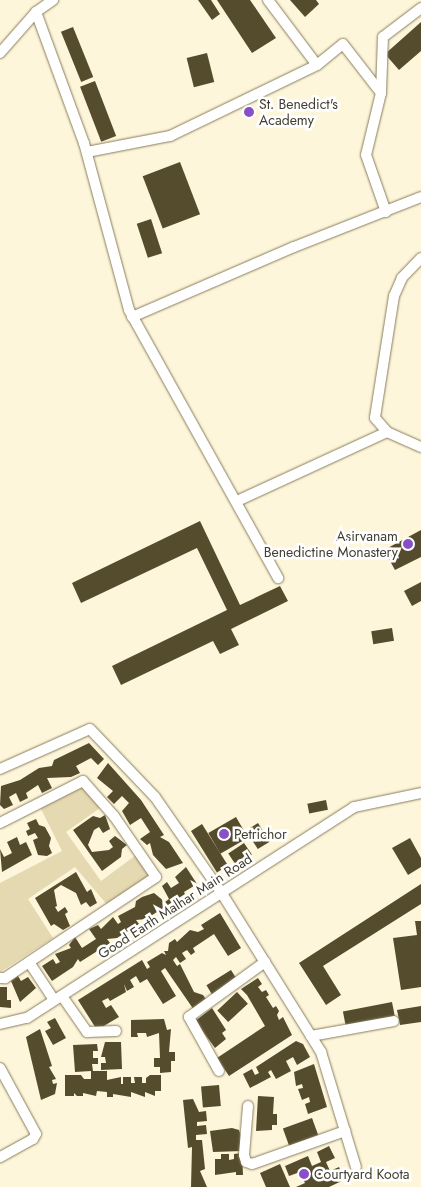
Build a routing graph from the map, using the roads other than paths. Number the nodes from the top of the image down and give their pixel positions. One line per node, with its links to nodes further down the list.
1 (53, 0): 4 (street)
2 (268, 0): 6 (street)
3 (421, 8): 7 (street)
4 (36, 12): 5 (street); 8 (street)
5 (0, 53)
6 (317, 65): 7 (street); 8 (street)
7 (381, 93): 10 (street)
8 (87, 152): 12 (street)
9 (421, 196): 10 (street)
10 (386, 212): 12 (street)
11 (421, 258): 13 (street)
12 (132, 317): 15 (street)
13 (387, 432): 14 (street); 15 (street)
14 (421, 446)
15 (237, 501): 16 (street)
16 (278, 578)
17 (0, 769): 20 (street)
18 (421, 793): 20 (street, Good Earth Malhar Main Road)
19 (0, 823): 21 (street)
20 (221, 892): 22 (street); 24 (street, Good Earth Malhar Main Road)
21 (29, 962): 23 (street); 24 (street)
22 (265, 962): 28 (street); 30 (street)
23 (0, 978)
24 (58, 998): 26 (street, Good Earth Malhar Main Road); 27 (street)
25 (394, 1021): 28 (street)
26 (0, 1024)
27 (116, 1030)
28 (310, 1036): 32 (street)
29 (0, 1068): 33 (street)
30 (219, 1071)
31 (248, 1106): 32 (street)
32 (345, 1131): 34 (street)
33 (0, 1157)
34 (356, 1167)

